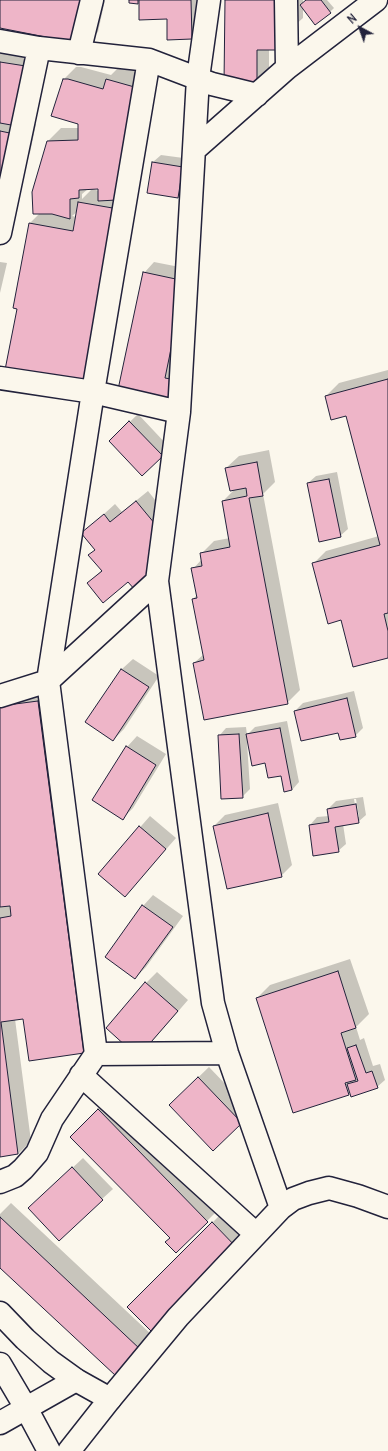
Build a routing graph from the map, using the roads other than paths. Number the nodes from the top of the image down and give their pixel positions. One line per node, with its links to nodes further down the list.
1 (92, 0): 8 (street)
2 (209, 0): 11 (street)
3 (286, 0): 10 (street)
4 (348, 0): 5 (street)
5 (373, 2): 10 (street)
6 (0, 41): 7 (street)
7 (39, 48): 8 (street); 14 (street)
8 (79, 53): 9 (street)
9 (149, 60): 11 (street); 16 (street)
10 (287, 68): 12 (street)
11 (198, 78): 12 (street); 13 (street)
12 (257, 95): 13 (street)
13 (194, 150): 17 (street)
14 (0, 233)
15 (0, 378): 16 (street)
16 (93, 392): 17 (street); 19 (street)
17 (179, 412): 18 (street)
18 (157, 581): 19 (street); 21 (street)
19 (48, 681): 20 (street); 22 (street)
20 (0, 696)
21 (227, 1053): 22 (street); 26 (street)
22 (96, 1054): 23 (street)
23 (81, 1075): 24 (street); 27 (street)
24 (0, 1182)
25 (388, 1207): 26 (street)
26 (281, 1208): 27 (street)
27 (256, 1234): 31 (street)
28 (0, 1313): 30 (street)
29 (0, 1364): 32 (street)
30 (76, 1380): 31 (street); 32 (street)
31 (110, 1400): 35 (street)
32 (26, 1408): 33 (street); 34 (street)
33 (0, 1423)
34 (49, 1451)
35 (69, 1451)

